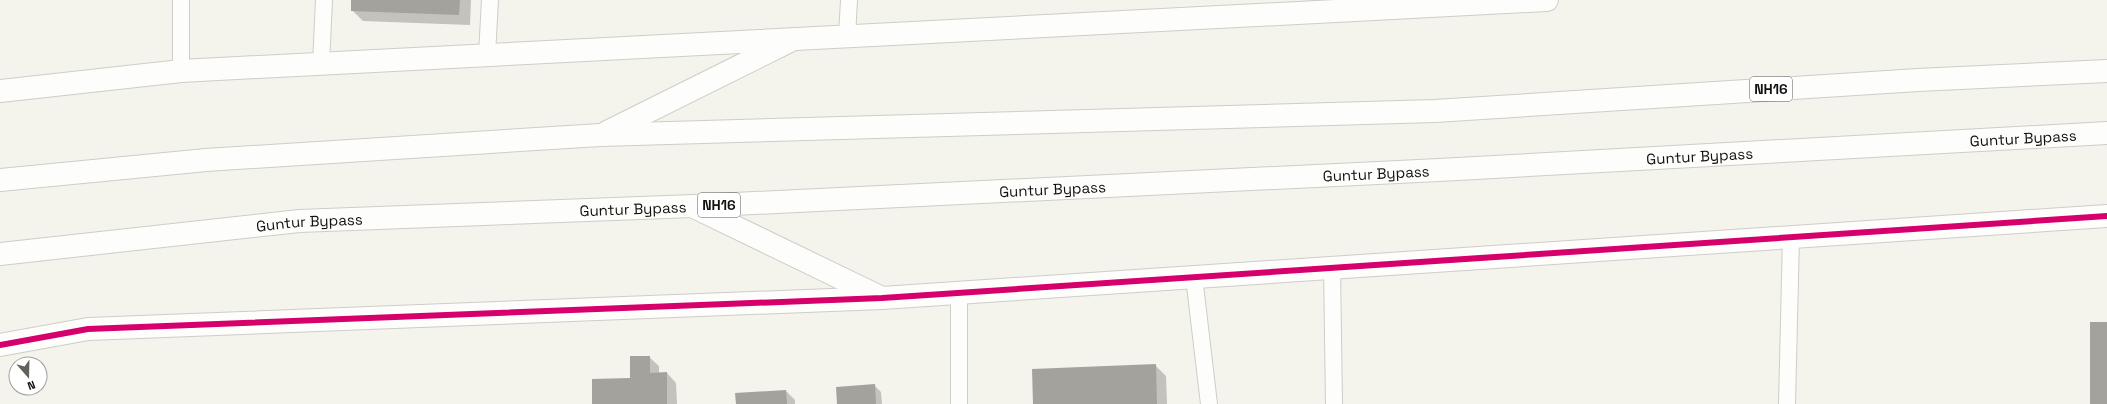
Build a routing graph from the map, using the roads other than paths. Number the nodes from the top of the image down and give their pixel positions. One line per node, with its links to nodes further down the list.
1 (181, 0): 11 (lane)
2 (324, 0): 9 (lane)
3 (490, 0): 8 (lane)
4 (849, 0): 6 (lane)
5 (1547, 0): 6 (main road)
6 (848, 36): 7 (main road)
7 (794, 39): 8 (main road); 14 (main road)
8 (487, 55): 9 (main road)
9 (321, 64): 11 (main road)
10 (2107, 70): 14 (main road, NH16)
11 (182, 71): 12 (main road)
12 (0, 91)
13 (2107, 133): 16 (main road, Guntur Bypass / NH16)
14 (600, 135): 15 (main road, NH16)
15 (0, 180)
16 (693, 206): 19 (main road, Guntur Bypass / NH16); 23 (main road)
17 (2107, 216): 18 (main road)
18 (1791, 237): 20 (main road); 28 (lane)
19 (0, 254)
20 (1332, 267): 21 (main road); 27 (lane)
21 (1194, 277): 22 (main road); 26 (lane)
22 (959, 293): 23 (main road); 25 (lane)
23 (882, 298): 24 (main road)
24 (0, 345)
25 (959, 404)
26 (1209, 404)
27 (1334, 404)
28 (1787, 404)

